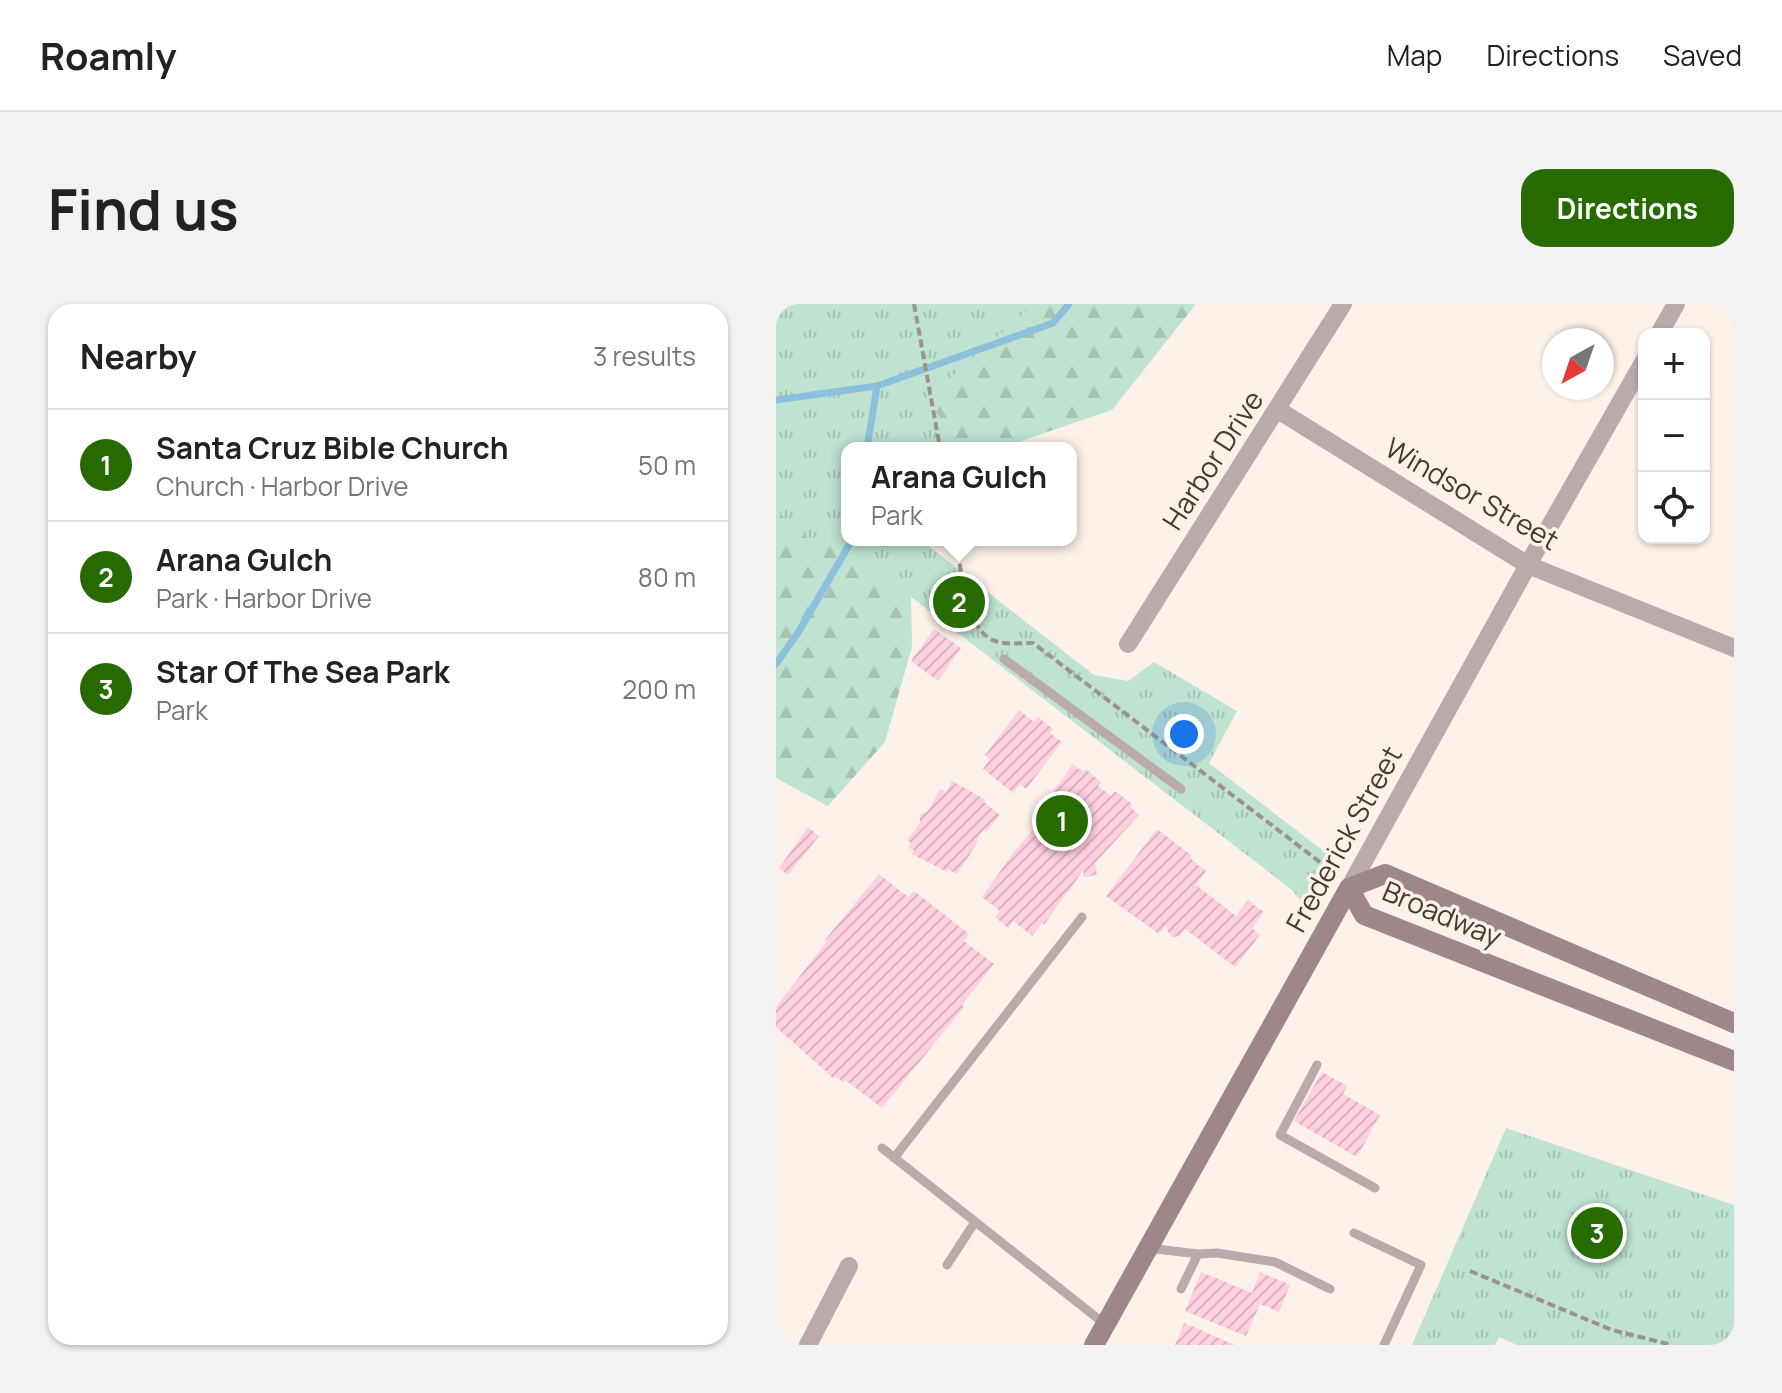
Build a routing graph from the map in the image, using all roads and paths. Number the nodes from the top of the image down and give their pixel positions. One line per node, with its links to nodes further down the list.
1 (914, 304): 7 (path)
2 (1343, 304): 6 (street, Harbor Drive)
3 (1676, 304): 4 (street)
4 (1662, 328)
5 (1638, 372): 9 (street, Frederick Street)
6 (1278, 410): 9 (street, Windsor Street); 10 (street, Harbor Drive)
7 (939, 442)
8 (957, 546): 14 (path)
9 (1528, 565): 11 (street, Windsor Street); 16 (street, Frederick Street)
10 (1128, 644)
11 (1734, 648)
12 (1004, 659): 15 (lane)
13 (1102, 682): 14 (path)
14 (1096, 690): 16 (path)
15 (1181, 789)
16 (1349, 888): 18 (main road, Broadway); 19 (main road, Broadway); 26 (main road, Frederick Street)
17 (1082, 917): 22 (lane)
18 (1734, 1023)
19 (1734, 1061)
20 (1317, 1065): 23 (lane)
21 (882, 1148): 22 (lane)
22 (894, 1158): 24 (lane)
23 (1375, 1188)
24 (975, 1222): 28 (lane); 33 (lane)
25 (1354, 1233): 36 (lane)
26 (1148, 1248): 27 (lane); 33 (main road, Frederick Street)
27 (1198, 1254): 31 (lane); 32 (lane)
28 (947, 1265)
29 (849, 1266): 34 (street)
30 (1470, 1271): 37 (path)
31 (1181, 1289)
32 (1330, 1289)
33 (1106, 1325): 35 (main road, Frederick Street)
34 (808, 1345)
35 (1094, 1345)
36 (1384, 1345)
37 (1672, 1345)

